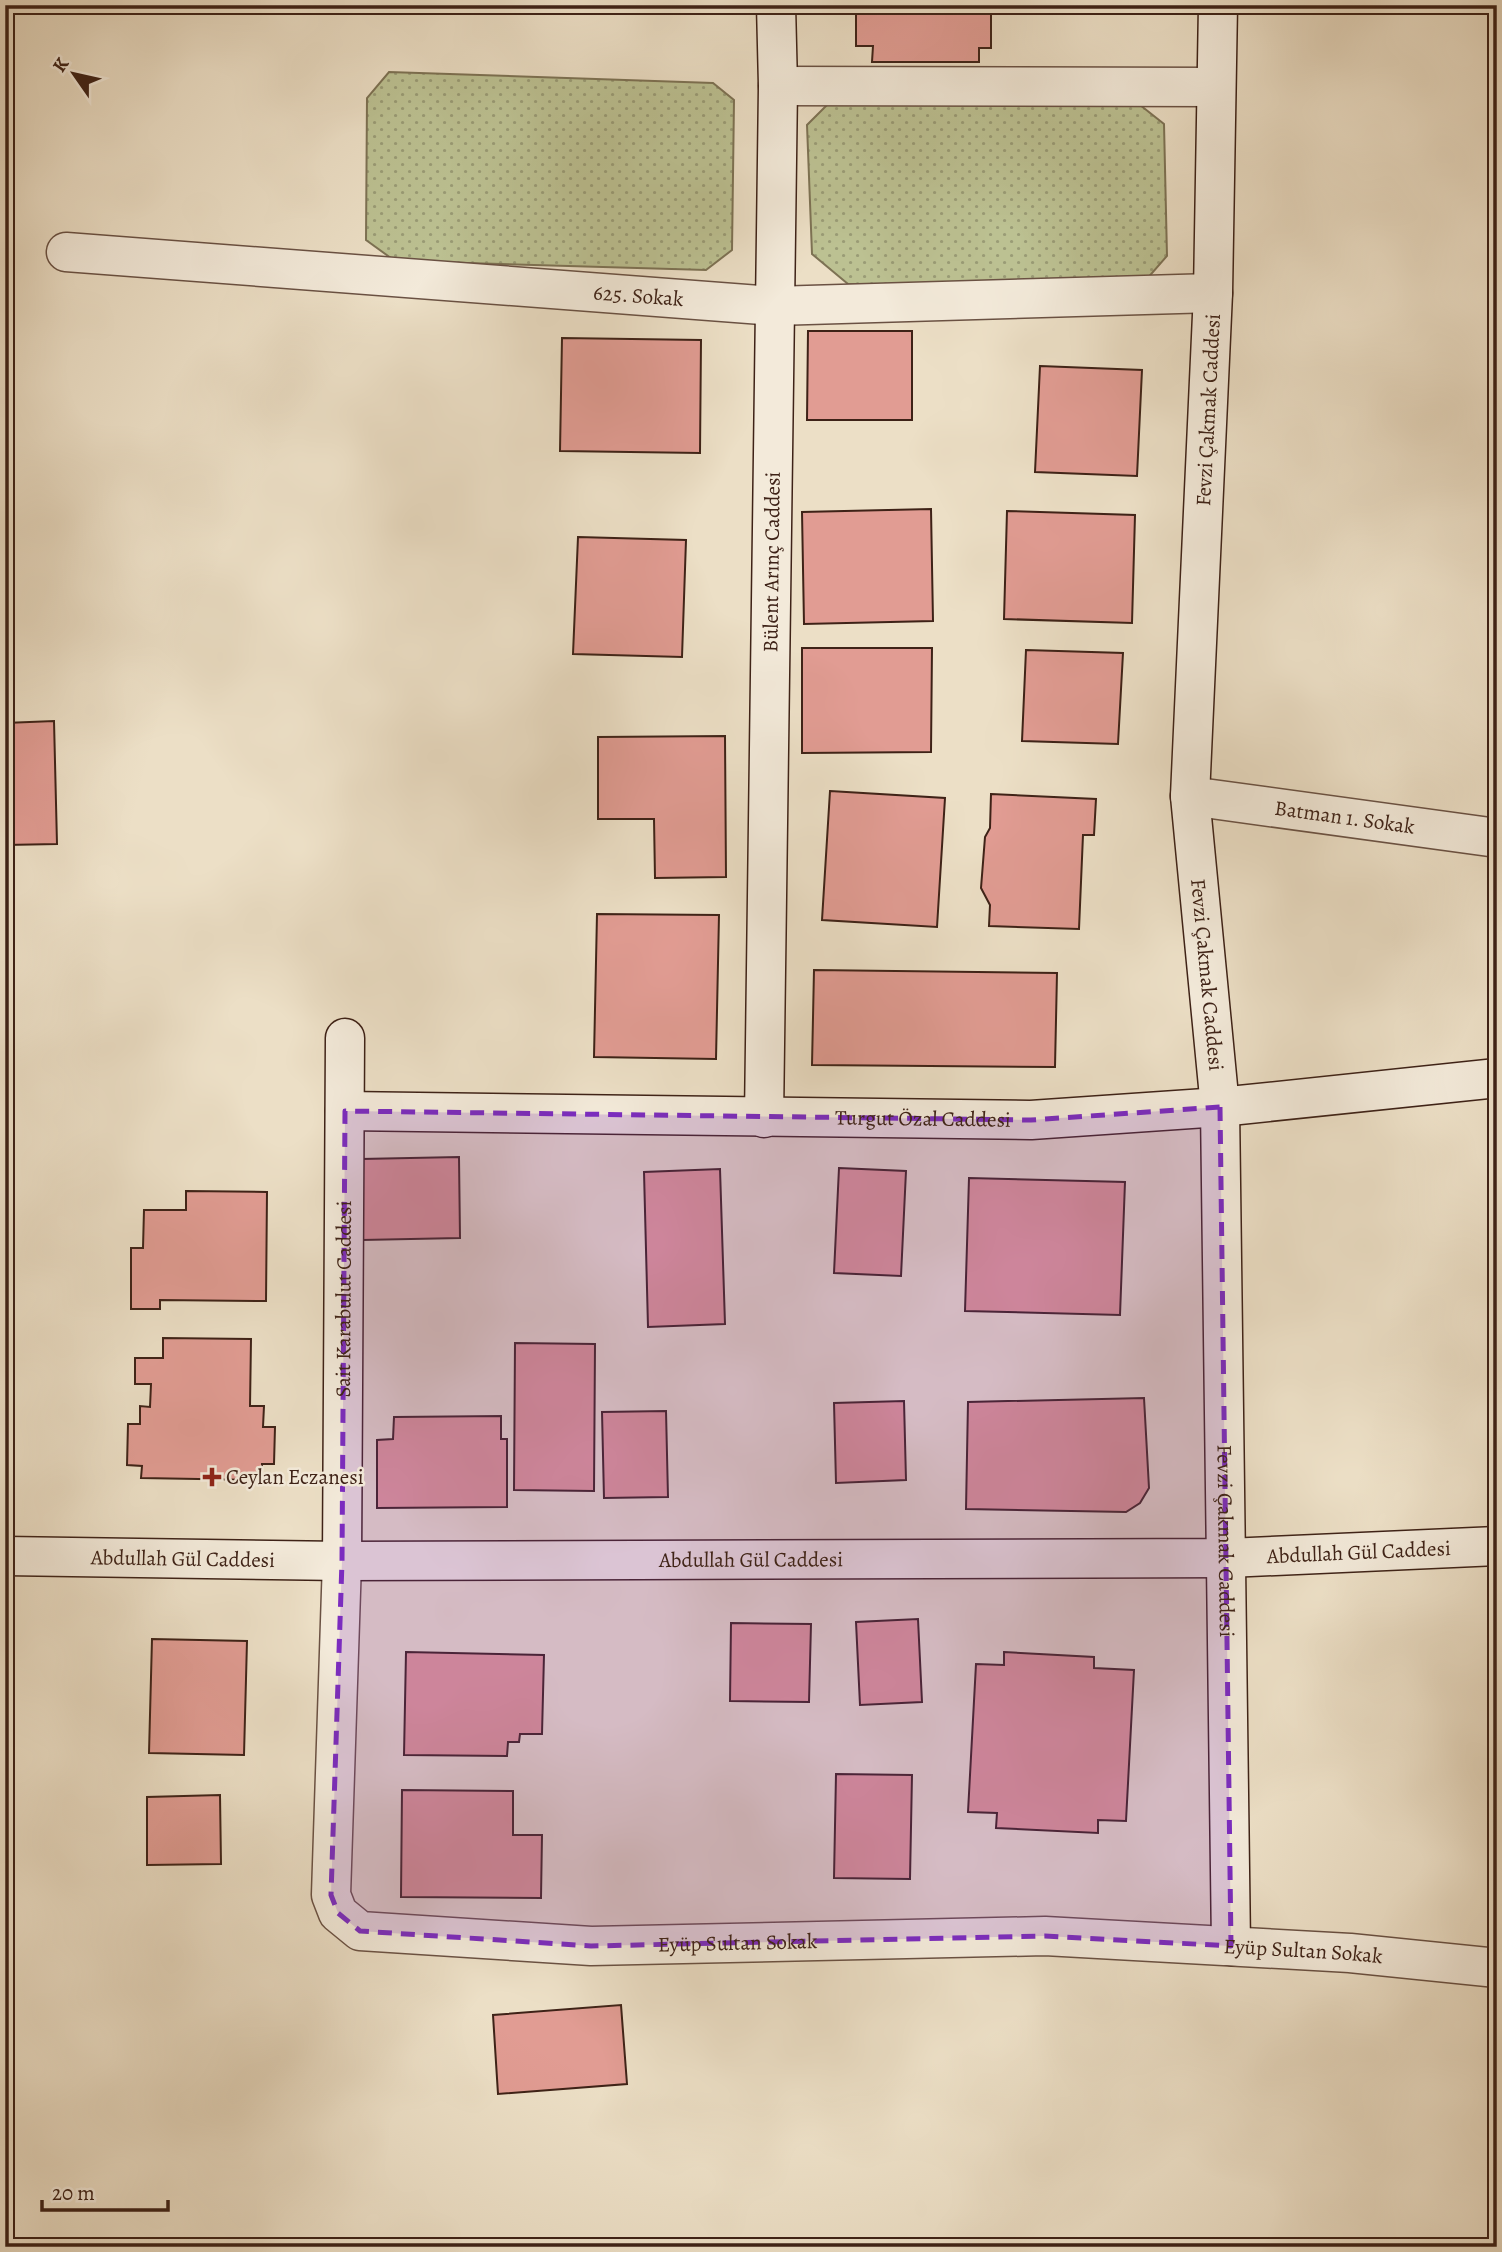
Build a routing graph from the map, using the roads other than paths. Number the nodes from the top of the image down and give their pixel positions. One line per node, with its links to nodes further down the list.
1 (776, 5): 3 (street, Bülent Arınç Caddesi)
2 (1218, 5): 4 (street, Fevzi Çakmak Caddesi)
3 (778, 86): 4 (street); 7 (street, Bülent Arınç Caddesi)
4 (1216, 87): 6 (street, Fevzi Çakmak Caddesi)
5 (66, 253): 7 (street, 625. Sokak)
6 (1213, 293): 7 (street, 625. Sokak); 8 (street, Fevzi Çakmak Caddesi)
7 (774, 306): 14 (street, Bülent Arınç Caddesi)
8 (1191, 796): 9 (street, Batman 1. Sokak); 12 (street, Fevzi Çakmak Caddesi)
9 (1497, 838)
10 (345, 1038): 13 (street, Sait Karabulut Caddesi)
11 (1497, 1078): 12 (street, Turgut Özal Caddesi)
12 (1220, 1107): 14 (street, Turgut Özal Caddesi); 17 (street, Fevzi Çakmak Caddesi)
13 (345, 1111): 14 (street, Turgut Özal Caddesi); 18 (street, Sait Karabulut Caddesi)
14 (764, 1118)
15 (1497, 1546): 17 (street, Abdullah Gül Caddesi)
16 (5, 1556): 18 (street, Abdullah Gül Caddesi)
17 (1228, 1558): 18 (street, Abdullah Gül Caddesi); 19 (street, Fevzi Çakmak Caddesi)
18 (342, 1561): 19 (street, Eyüp Sultan Sokak)
19 (1231, 1946): 20 (street, Eyüp Sultan Sokak)
20 (1497, 1968)

